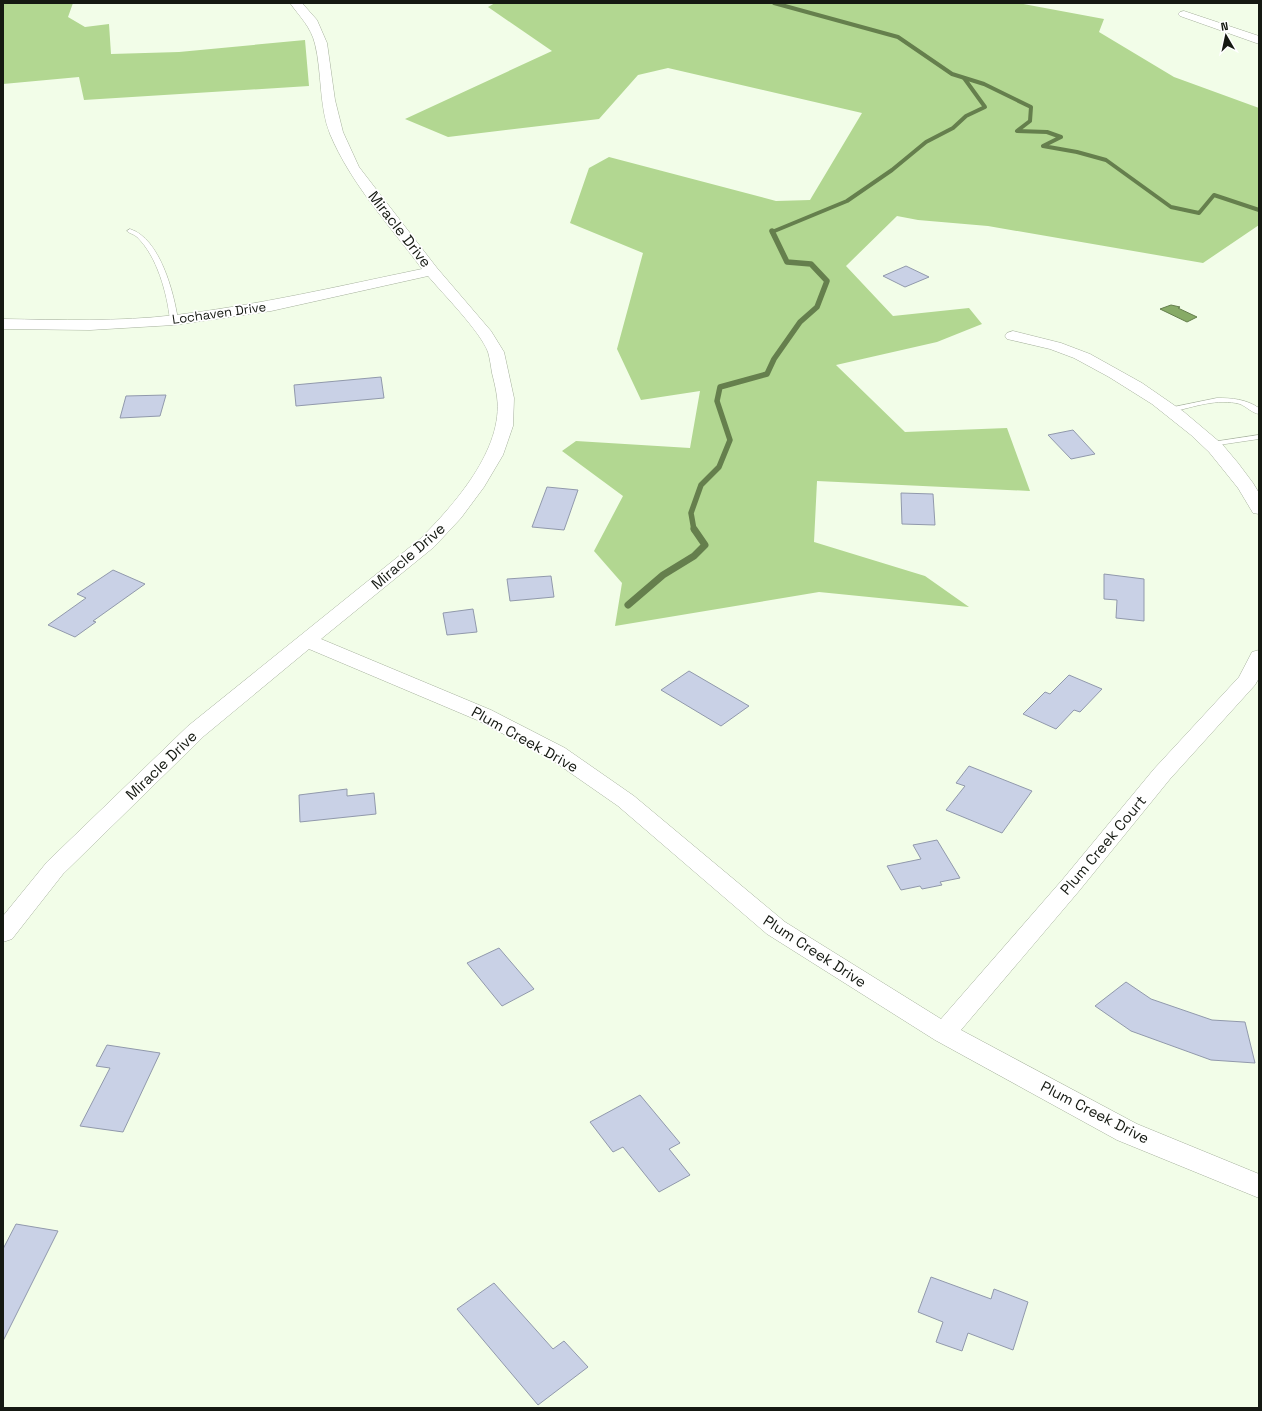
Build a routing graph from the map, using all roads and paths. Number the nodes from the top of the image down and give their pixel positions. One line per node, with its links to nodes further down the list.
1 (296, 3): 5 (street, Miracle Drive)
2 (1184, 14): 3 (street)
3 (1259, 40)
4 (130, 231): 6 (lane)
5 (432, 271): 6 (street, Lochaven Drive); 14 (street, Miracle Drive)
6 (174, 320): 7 (street, Lochaven Drive)
7 (3, 324)
8 (1013, 336): 9 (street)
9 (1172, 410): 10 (lane); 12 (street)
10 (1259, 412)
11 (1259, 438): 12 (lane)
12 (1212, 444): 13 (street)
13 (1259, 509)
14 (307, 641): 16 (street, Miracle Drive); 17 (street, Plum Creek Drive)
15 (1259, 656): 17 (street, Plum Creek Court)
16 (3, 933)
17 (944, 1032): 18 (street, Plum Creek Drive)
18 (1259, 1186)

